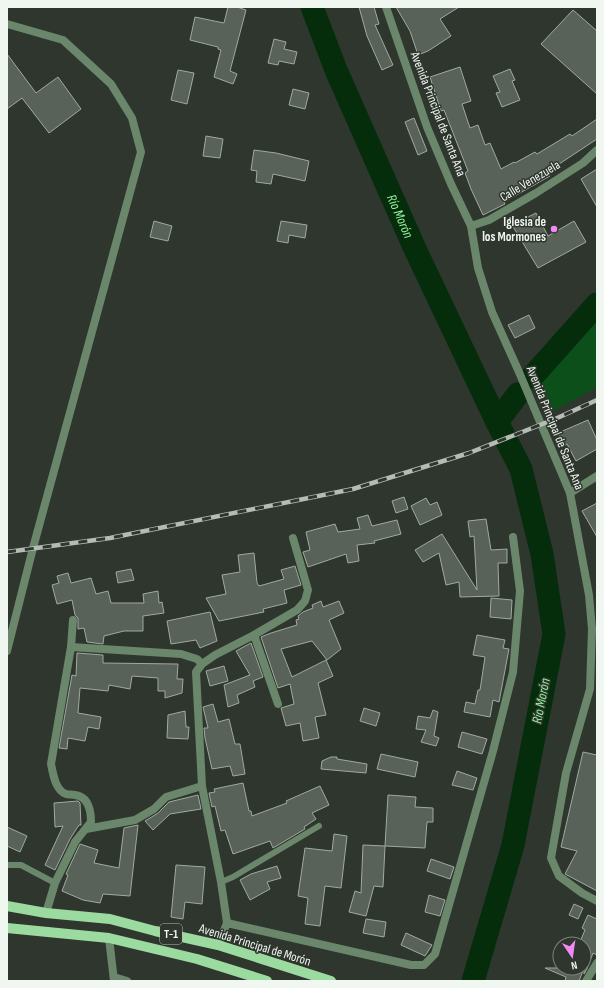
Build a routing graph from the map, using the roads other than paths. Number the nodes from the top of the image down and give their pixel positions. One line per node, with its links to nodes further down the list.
1 (386, 7): 4 (street, Avenida Principal de Santa Ana)
2 (7, 24): 12 (street)
3 (597, 150): 4 (street, Calle Venezuela)
4 (471, 226): 6 (street, Avenida Principal de Santa Ana)
5 (597, 476): 6 (street)
6 (570, 493): 14 (street, Avenida Principal de Santa Ana)
7 (512, 537): 25 (street)
8 (293, 538): 10 (street)
9 (73, 620): 11 (street)
10 (254, 635): 13 (street); 15 (street)
11 (71, 647): 13 (street); 18 (street)
12 (7, 651)
13 (202, 664): 16 (street)
14 (593, 689): 22 (street, Avenida Principal de Santa Ana)
15 (278, 704)
16 (202, 786): 18 (street); 20 (street)
17 (319, 826): 20 (lane)
18 (86, 829): 21 (street)
19 (7, 865): 21 (lane)
20 (221, 882): 25 (street)
21 (55, 883): 24 (street)
22 (597, 901)
23 (7, 906): 24 (main road, Avenida Principal de Morón / T-1)
24 (46, 913): 28 (main road, Avenida Principal de Morón / T-1)
25 (227, 923): 28 (street)
26 (7, 928): 27 (main road, T-1)
27 (109, 938): 30 (street); 32 (main road, T-1)
28 (218, 945): 33 (main road, Avenida Principal de Morón / T-1)
29 (597, 963): 34 (street)
30 (114, 979): 31 (street)
31 (127, 981)
32 (267, 981)
33 (331, 981)
34 (586, 981)

